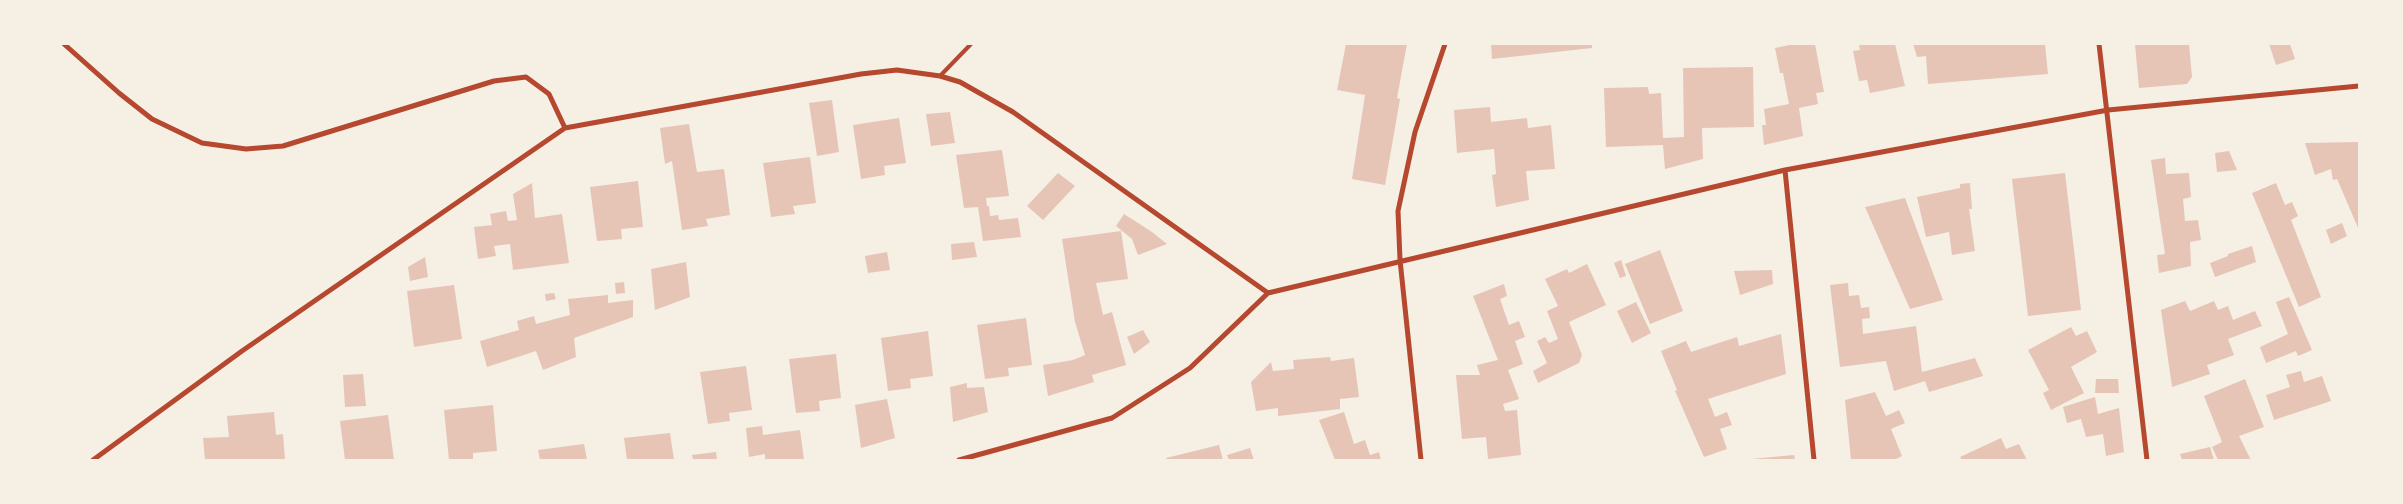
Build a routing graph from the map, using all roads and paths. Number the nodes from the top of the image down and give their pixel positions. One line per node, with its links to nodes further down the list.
1 (64, 44): 8 (street)
2 (971, 44): 5 (lane)
3 (1445, 44): 10 (street)
4 (2100, 44): 7 (street)
5 (940, 76): 8 (street); 11 (street)
6 (2359, 86): 7 (street)
7 (2108, 110): 9 (street); 16 (street)
8 (565, 128): 12 (street)
9 (1785, 170): 10 (street); 15 (street)
10 (1400, 260): 11 (street); 14 (street)
11 (1268, 293): 13 (street)
12 (93, 460)
13 (959, 460)
14 (1421, 460)
15 (1814, 460)
16 (2147, 460)

